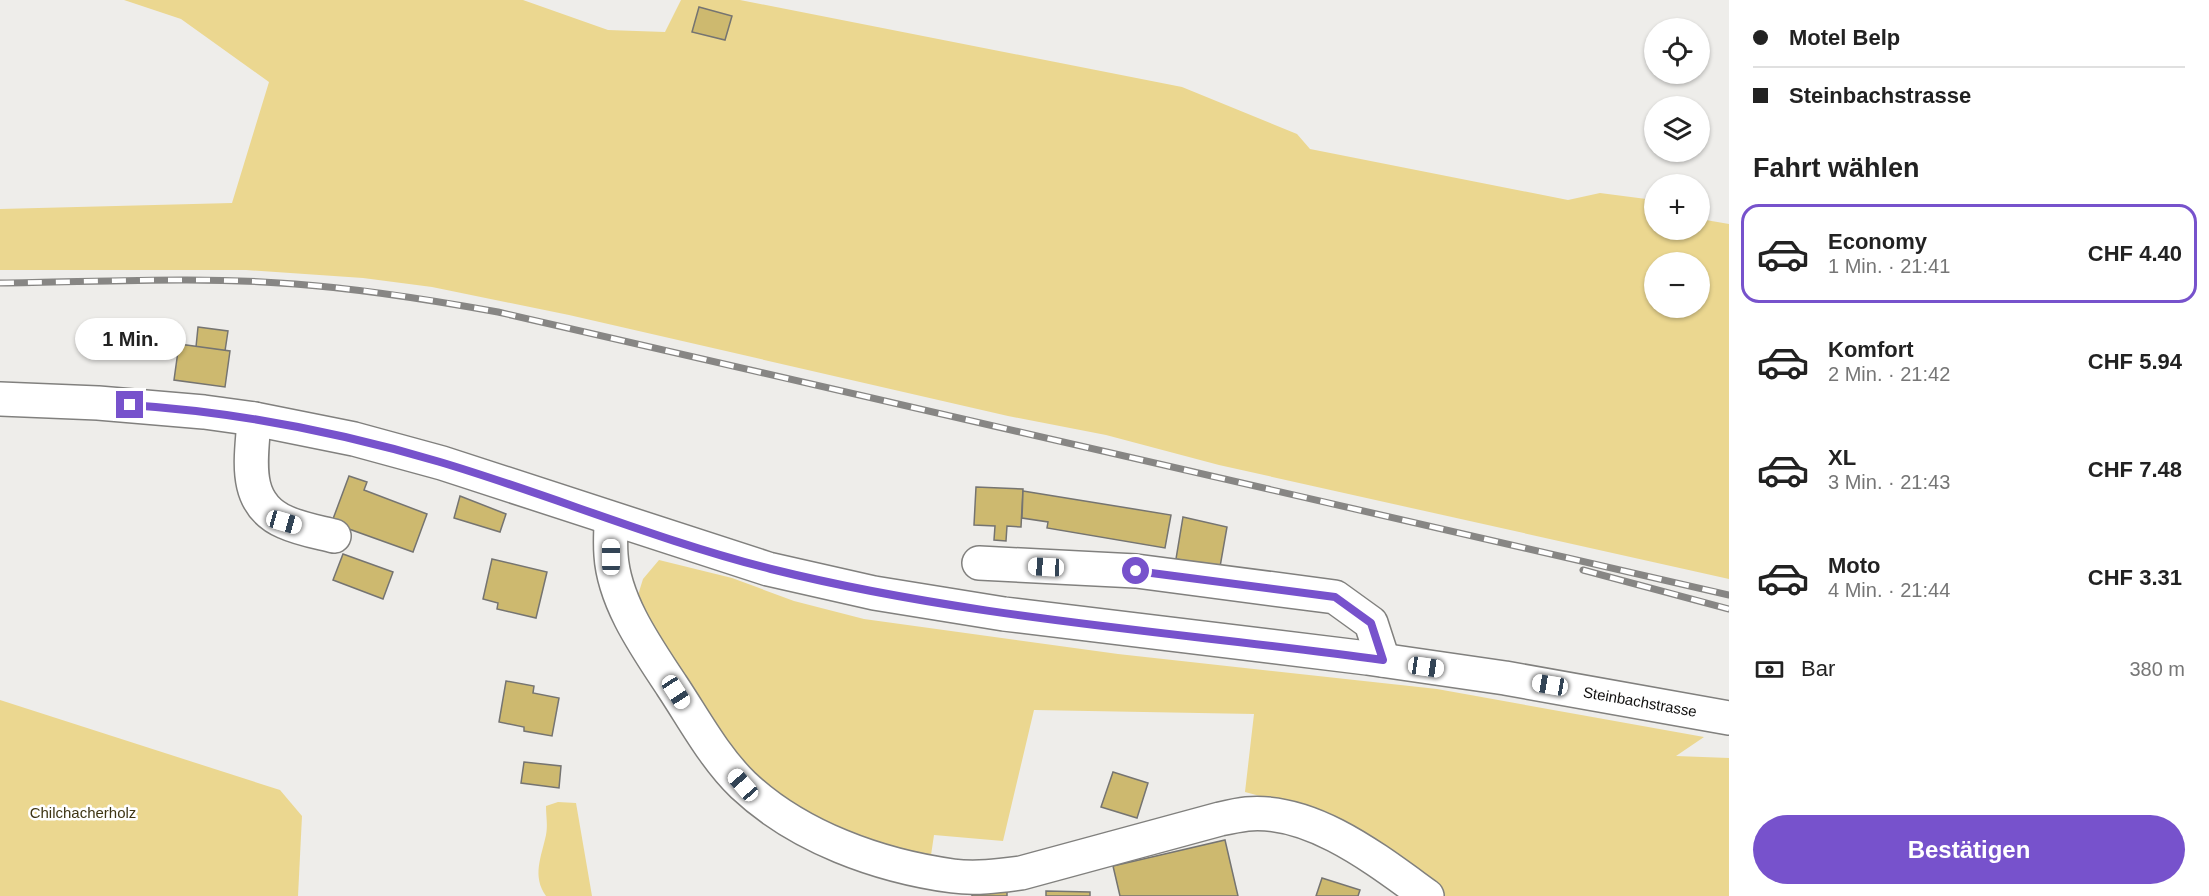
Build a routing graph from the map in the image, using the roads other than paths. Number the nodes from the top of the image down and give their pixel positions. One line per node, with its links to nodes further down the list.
1 (0, 399): 2 (main road, Steinbachstrasse)
2 (254, 419): 3 (main road, Steinbachstrasse); 4 (main road)
3 (611, 519): 6 (main road, Steinbachstrasse); 8 (main road)
4 (334, 536)
5 (979, 563): 6 (main road)
6 (1383, 660): 7 (main road, Steinbachstrasse)
7 (1729, 718)
8 (1427, 896)

